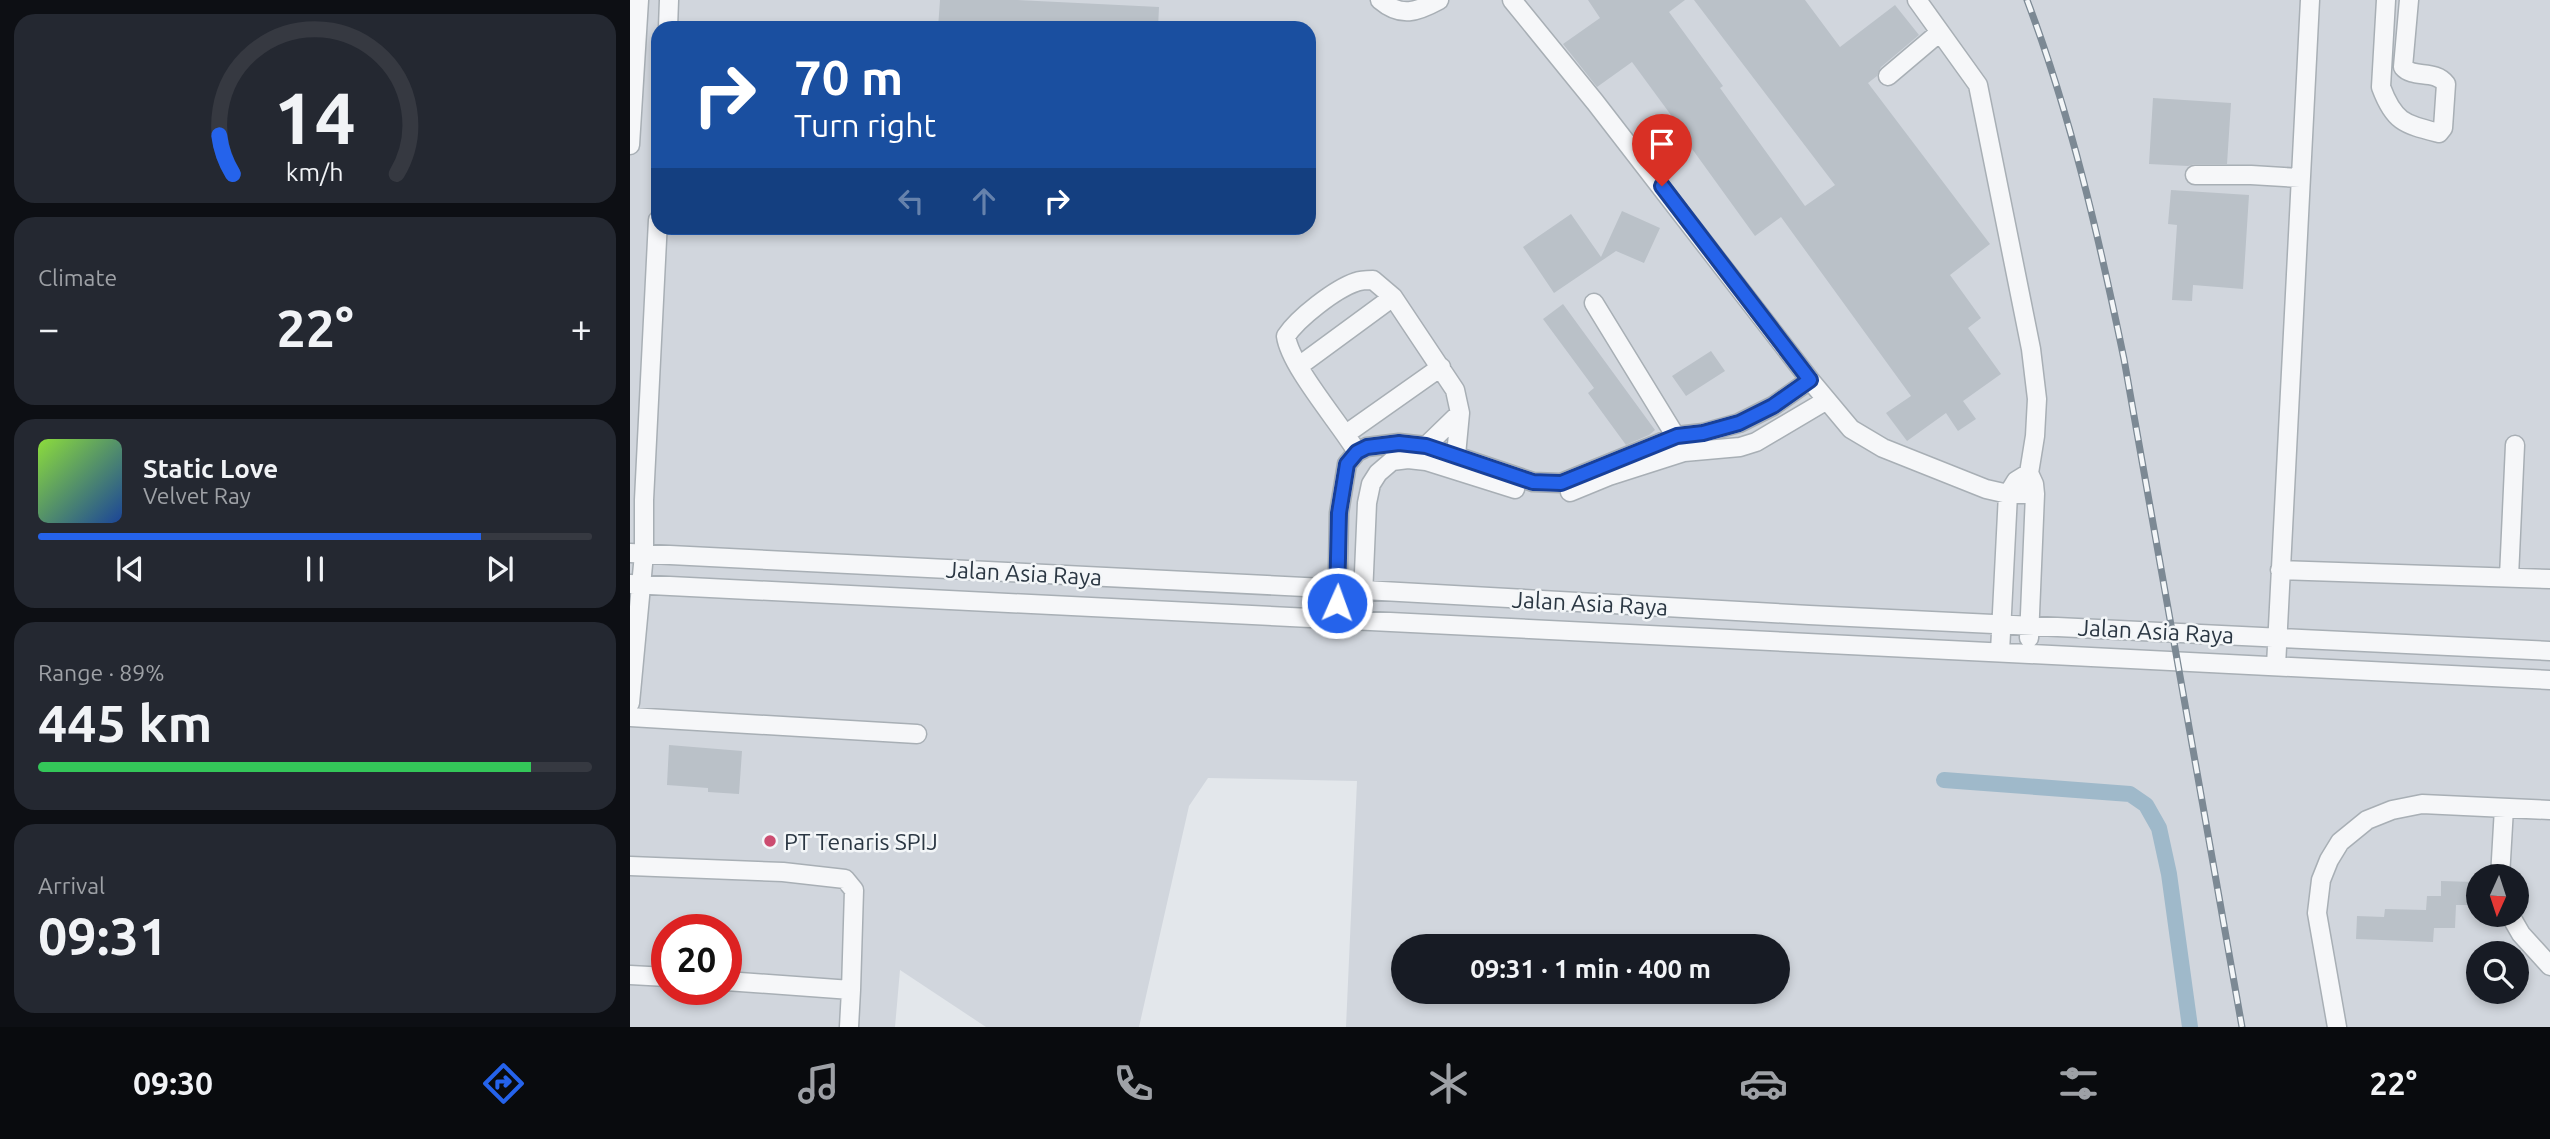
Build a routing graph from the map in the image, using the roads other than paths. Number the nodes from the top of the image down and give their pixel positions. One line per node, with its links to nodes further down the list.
1 (639, 0): 13 (street)
2 (669, 0): 10 (street)
3 (1380, 0): 4 (street)
4 (1439, 0)
5 (1512, 0): 21 (street)
6 (1917, 0): 11 (street)
7 (2310, 0): 15 (street)
8 (2386, 0): 9 (street)
9 (2409, 0)
10 (668, 21)
11 (1940, 32): 12 (street); 30 (street)
12 (1888, 76)
13 (630, 145)
14 (2195, 175): 15 (street)
15 (2300, 178): 34 (street)
16 (657, 235): 33 (street)
17 (1393, 297): 19 (street); 19 (street); 20 (street)
18 (1594, 303): 25 (street)
19 (1299, 366): 24 (street)
20 (1441, 367): 23 (street); 24 (street)
21 (1810, 380): 22 (street); 25 (street)
22 (1827, 400): 25 (street); 31 (street)
23 (1460, 414): 28 (street); 29 (street)
24 (1346, 434): 27 (street)
25 (1680, 444): 29 (street)
26 (2515, 445): 35 (street)
27 (1357, 452): 28 (street); 38 (street)
28 (1423, 453): 29 (street); 39 (street)
29 (1454, 462)
30 (2029, 473): 31 (street); 32 (street)
31 (2008, 494): 32 (street); 43 (street)
32 (2035, 494): 44 (street)
33 (637, 554): 37 (street); 38 (street, Jalan Asia Raya)
34 (2295, 571): 35 (street); 45 (street)
35 (2509, 577): 36 (street)
36 (2550, 579)
37 (636, 584): 41 (street, Jalan Asia Raya); 52 (street)
38 (1337, 589): 39 (street, Jalan Asia Raya); 41 (street)
39 (1364, 590): 40 (street, Jalan Asia Raya); 42 (street)
40 (1809, 615): 43 (street, Jalan Asia Raya); 46 (street)
41 (1337, 618): 42 (street, Jalan Asia Raya)
42 (1362, 620): 46 (street, Jalan Asia Raya)
43 (2001, 625): 44 (street, Jalan Asia Raya); 48 (street)
44 (2029, 626): 45 (street, Jalan Asia Raya); 49 (street)
45 (2276, 637): 47 (street, Jalan Asia Raya); 50 (street)
46 (1809, 642): 48 (street, Jalan Asia Raya)
47 (2550, 651)
48 (2000, 652): 49 (street, Jalan Asia Raya)
49 (2028, 653): 50 (street, Jalan Asia Raya)
50 (2276, 666): 51 (street, Jalan Asia Raya)
51 (2550, 680)
52 (630, 703)
53 (630, 717): 54 (street)
54 (917, 734)
55 (2504, 808): 56 (street); 57 (street); 66 (street)
56 (2550, 810)
57 (2501, 864)
58 (630, 866): 64 (street)
59 (2518, 928): 60 (street)
60 (2550, 966)
61 (630, 975): 62 (street)
62 (651, 976)
63 (742, 982): 64 (street)
64 (850, 990): 65 (street)
65 (849, 1027)
66 (2337, 1027)

